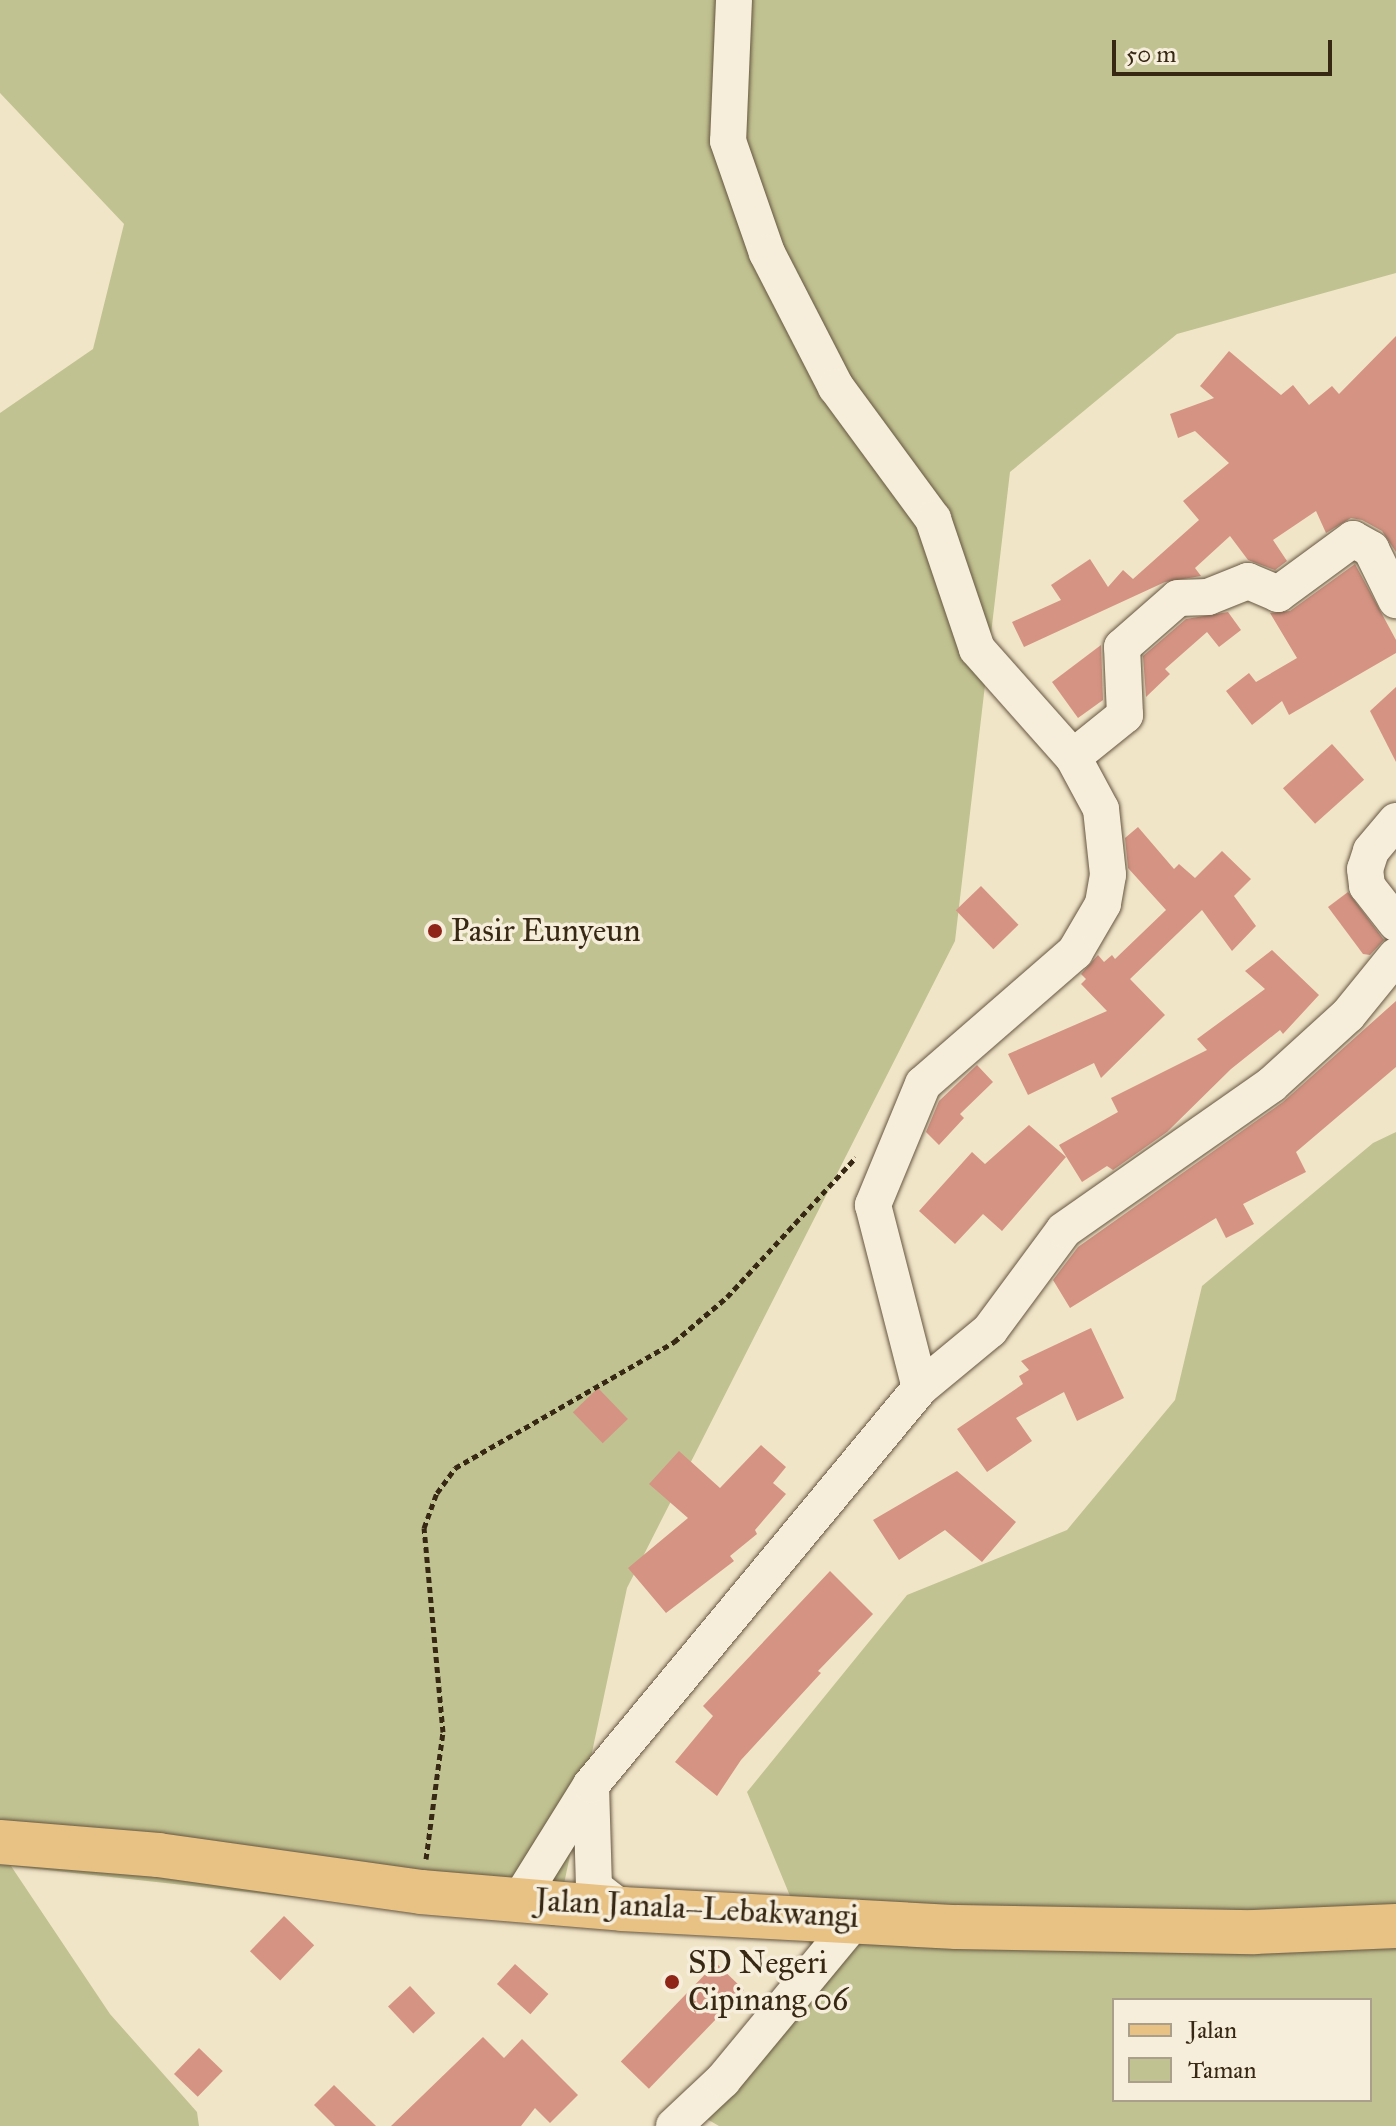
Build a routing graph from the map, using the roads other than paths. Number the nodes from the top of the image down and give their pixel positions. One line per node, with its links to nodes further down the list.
1 (734, 0): 3 (street)
2 (1396, 600): 3 (street)
3 (1073, 757): 7 (street)
4 (1396, 821): 5 (street)
5 (1396, 923)
6 (1396, 956): 7 (street)
7 (920, 1388): 8 (street)
8 (591, 1785): 10 (street); 11 (street)
9 (0, 1842): 10 (main road, Jalan Janala–Lebakwangi)
10 (520, 1899): 11 (main road, Jalan Janala–Lebakwangi)
11 (622, 1909): 12 (main road, Jalan Janala–Lebakwangi)
12 (857, 1918): 13 (main road, Jalan Janala–Lebakwangi); 14 (street)
13 (1396, 1926)
14 (674, 2126)

